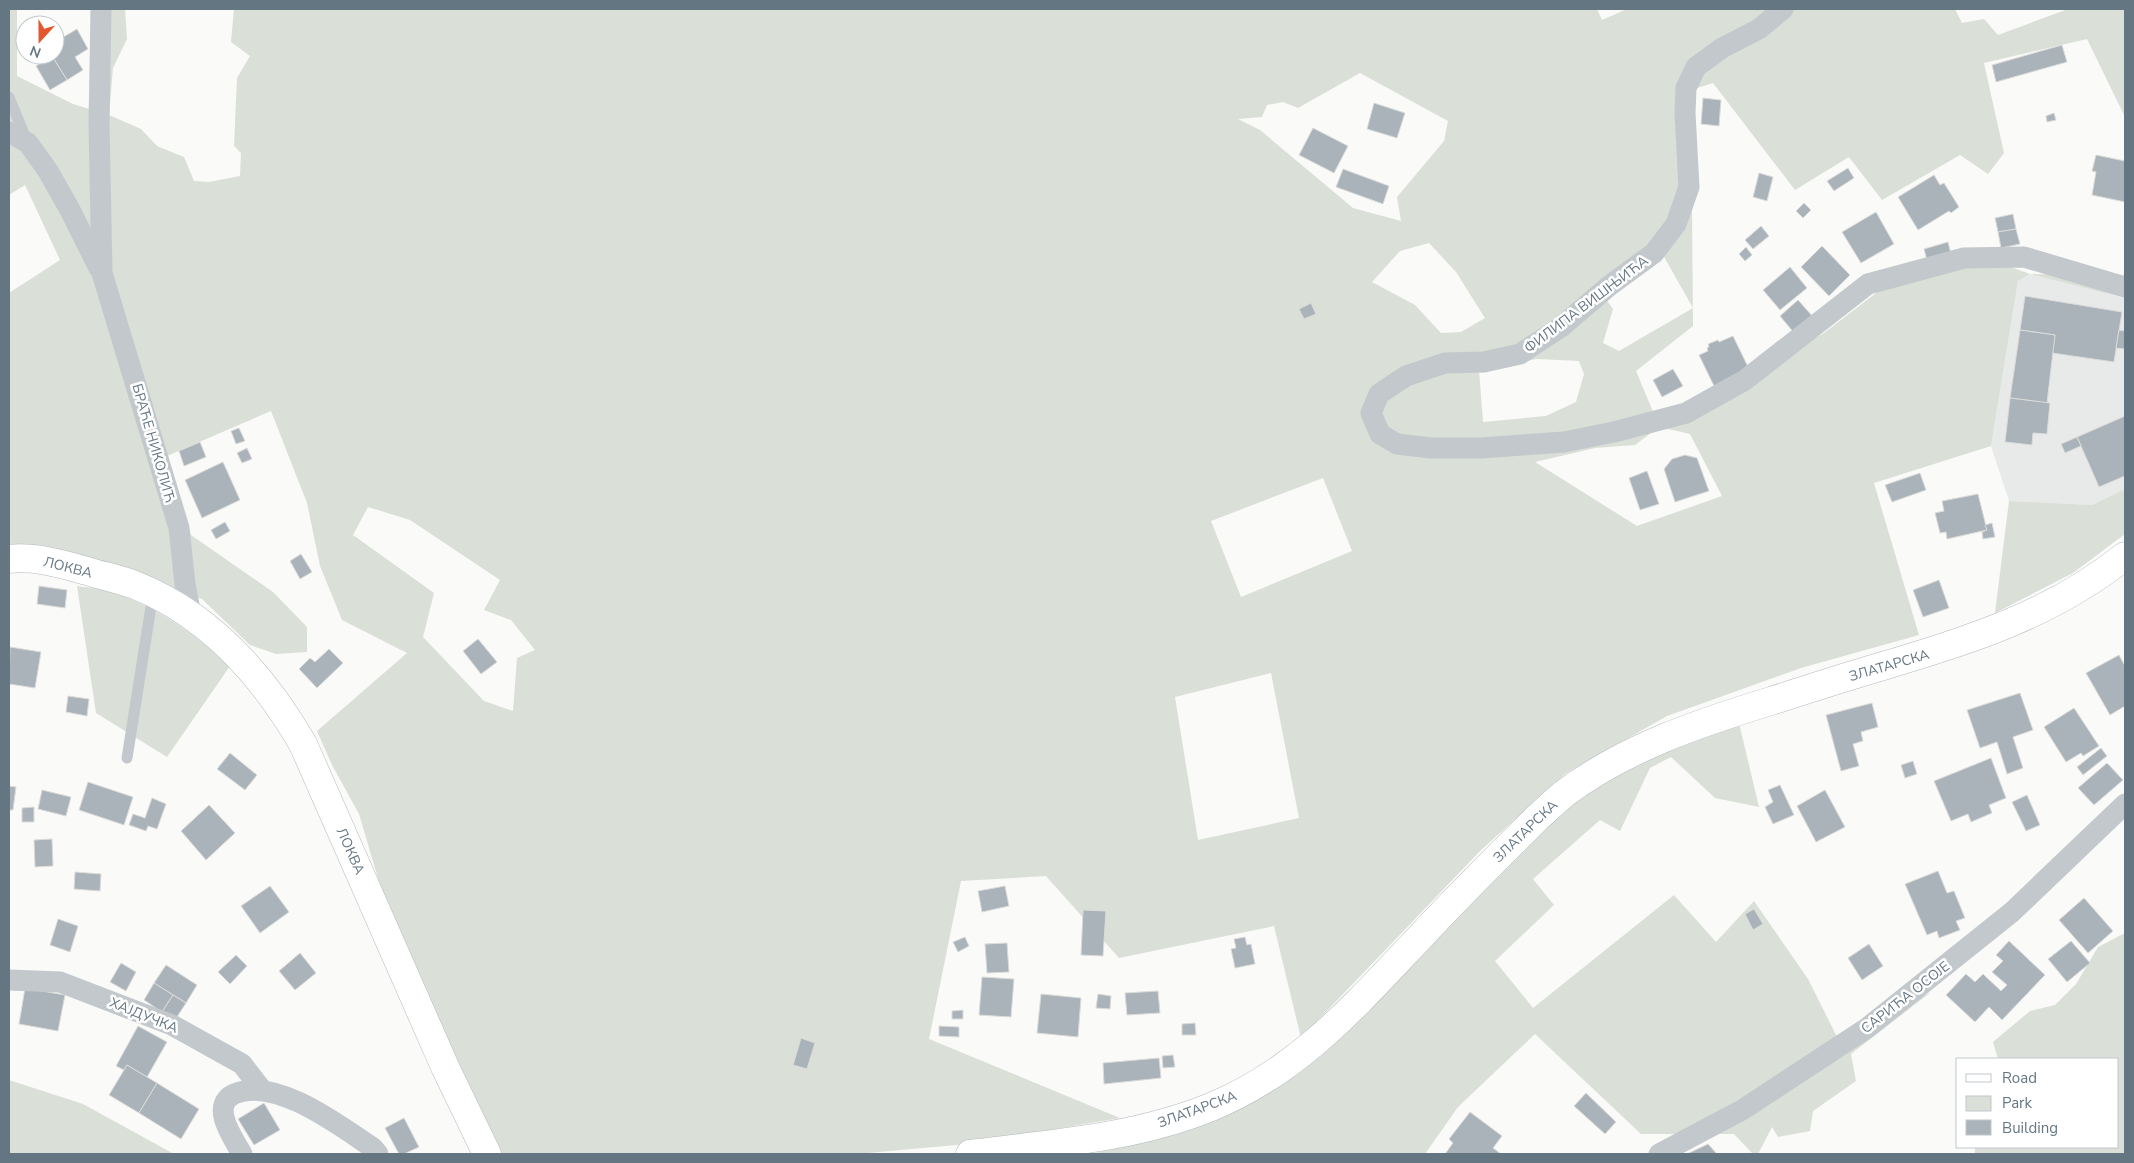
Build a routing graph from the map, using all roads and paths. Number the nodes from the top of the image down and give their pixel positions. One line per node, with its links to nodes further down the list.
1 (101, 9): 6 (street, БРАЋЕ НИКОЛИЋ)
2 (1783, 9): 7 (street, ФИЛИПА ВИШЊИЋА)
3 (9, 97): 5 (lane)
4 (9, 132): 5 (street, БРАЋЕ НИКОЛИЋ)
5 (28, 143): 6 (street, БРАЋЕ НИКОЛИЋ)
6 (102, 273): 11 (street, БРАЋЕ НИКОЛИЋ)
7 (2125, 287)
8 (2125, 556): 19 (main road, ЗЛАТАРСКА)
9 (9, 559): 10 (main road, ЛОКВА)
10 (153, 594): 11 (main road, ЛОКВА); 12 (lane)
11 (191, 615): 18 (main road, ЛОКВА)
12 (127, 758)
13 (2125, 804): 20 (street, САРИЋА ОСОЈЕ)
14 (9, 980): 15 (street, ХАЈДУЧКА)
15 (262, 1090): 16 (street); 17 (street)
16 (242, 1154)
17 (378, 1154)
18 (487, 1154)
19 (970, 1154)
20 (1659, 1154)

